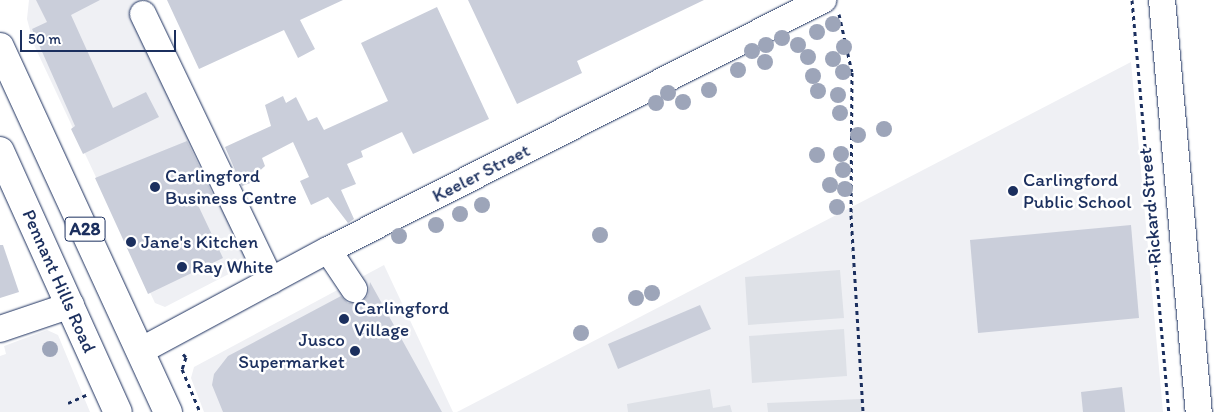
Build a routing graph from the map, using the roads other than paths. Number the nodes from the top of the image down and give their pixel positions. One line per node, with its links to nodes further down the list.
1 (1162, 0): 14 (street, Rickard Street)
2 (830, 4): 6 (street, Keeler Street)
3 (143, 14): 7 (street)
4 (0, 47): 11 (highway, A28)
5 (0, 150): 9 (highway, Pennant Hills Road / A28)
6 (328, 250): 7 (street, Keeler Street); 8 (street)
7 (271, 281): 11 (street, Keeler Street)
8 (354, 289)
9 (71, 305): 10 (street); 12 (highway, Pennant Hills Road / A28)
10 (0, 329)
11 (142, 350): 13 (highway, A28)
12 (118, 412)
13 (168, 412)
14 (1199, 412)

